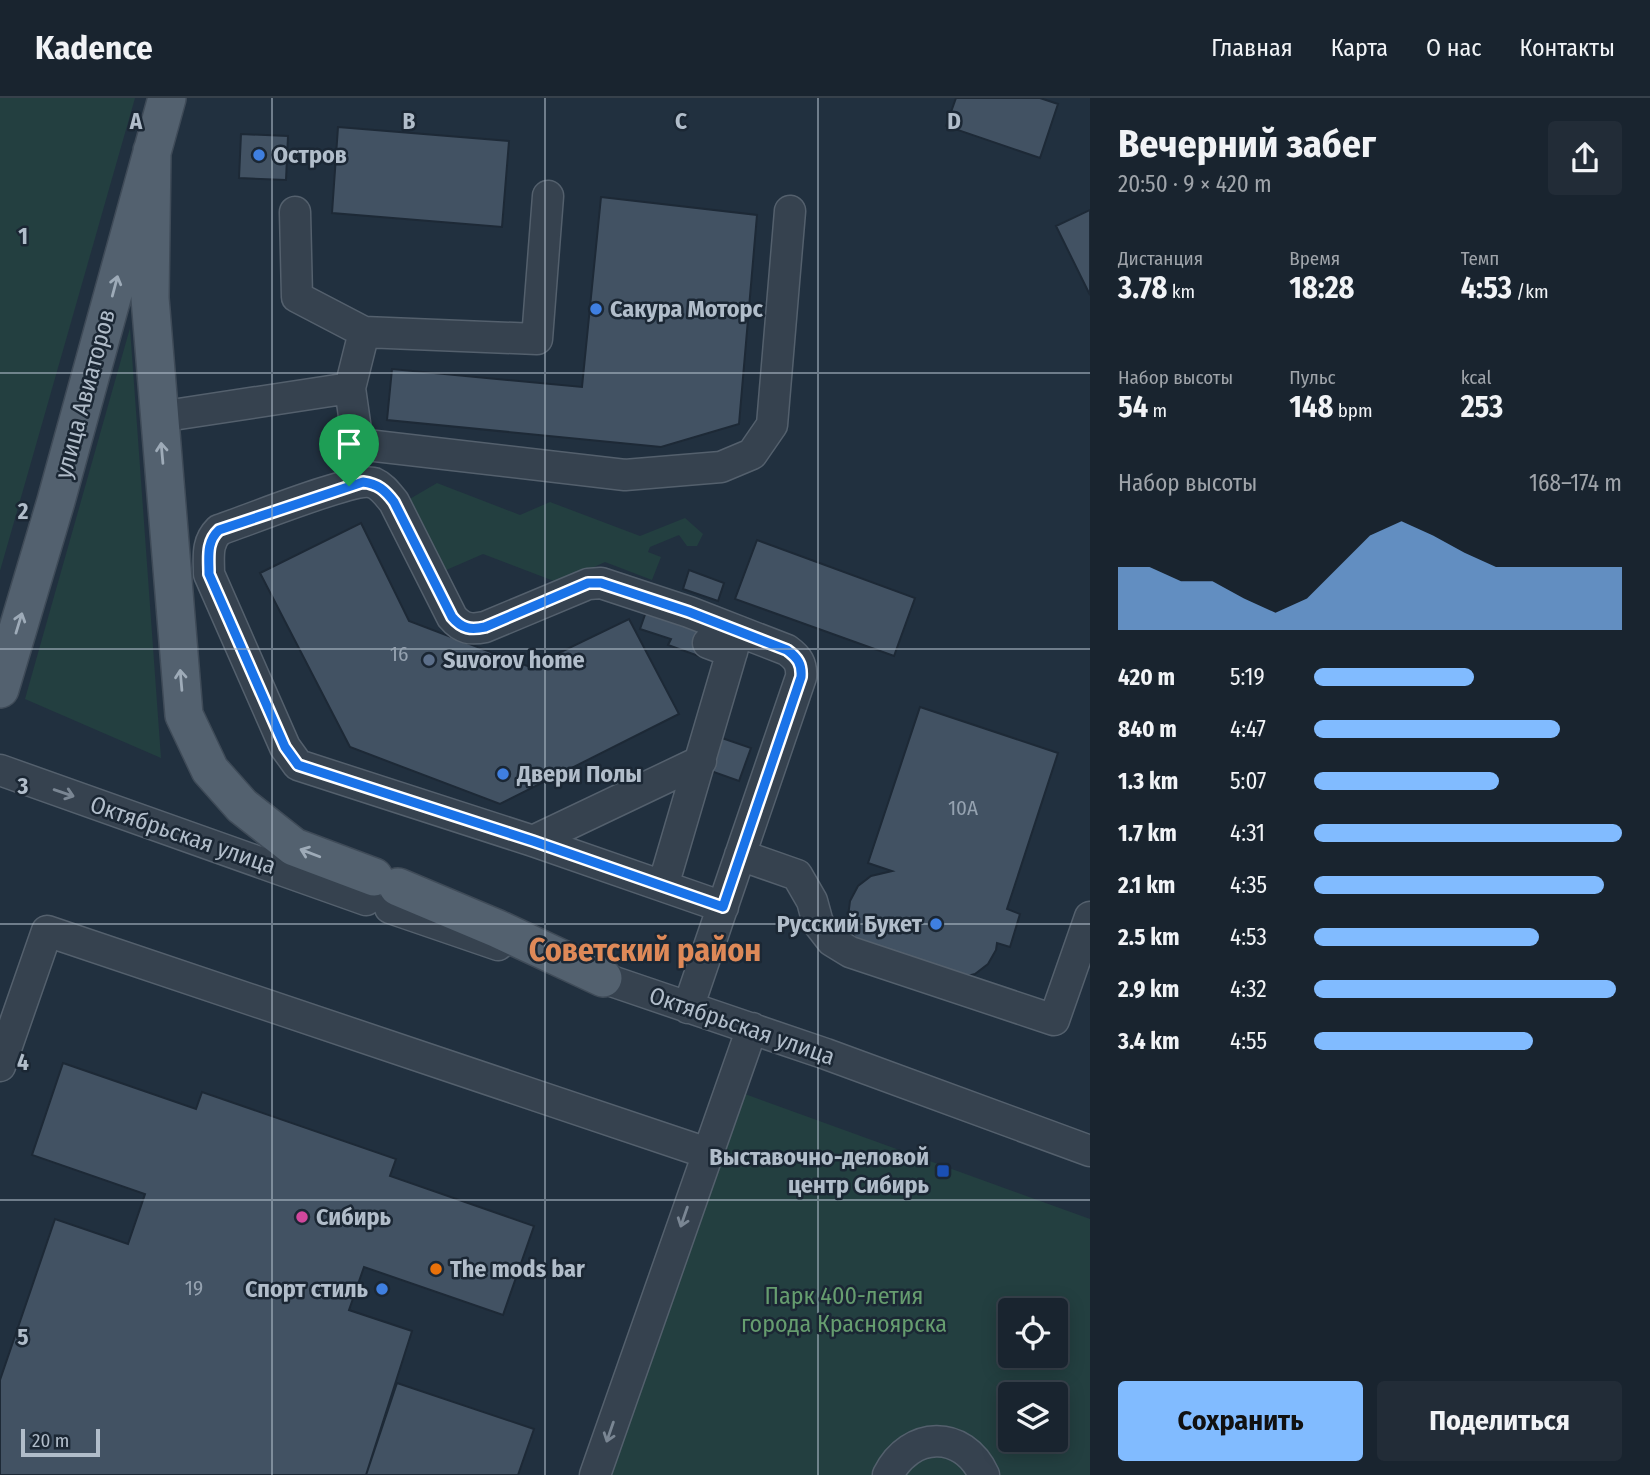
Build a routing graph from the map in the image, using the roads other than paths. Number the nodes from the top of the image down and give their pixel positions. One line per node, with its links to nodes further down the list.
1 (167, 98): 2 (main road, улица Авиаторов)
2 (152, 151): 8 (main road); 10 (main road, улица Авиаторов, one-way to 2)
3 (548, 197): 6 (street)
4 (790, 211): 7 (street)
5 (295, 212): 6 (street)
6 (364, 332): 7 (street)
7 (350, 388): 8 (street)
8 (159, 417): 16 (main road, one-way to 8)
9 (726, 642): 11 (street); 13 (street); 14 (street)
10 (0, 689)
11 (701, 761): 13 (street); 15 (street)
12 (0, 770): 16 (street, Октябрьская улица, one-way to 16)
13 (533, 841): 15 (street)
14 (740, 855): 17 (street); 18 (street)
15 (663, 886): 17 (street)
16 (382, 893): 19 (main road)
17 (723, 907): 20 (street)
18 (1090, 917)
19 (603, 978): 20 (street, Октябрьская улица)
20 (688, 1008): 21 (street, Октябрьская улица)
21 (752, 1028): 23 (street, Октябрьская улица); 24 (street)
22 (0, 1066): 24 (street)
23 (1090, 1151)
24 (707, 1153): 25 (street, one-way to 25)
25 (595, 1475)
26 (888, 1475): 27 (street)
27 (984, 1475)

